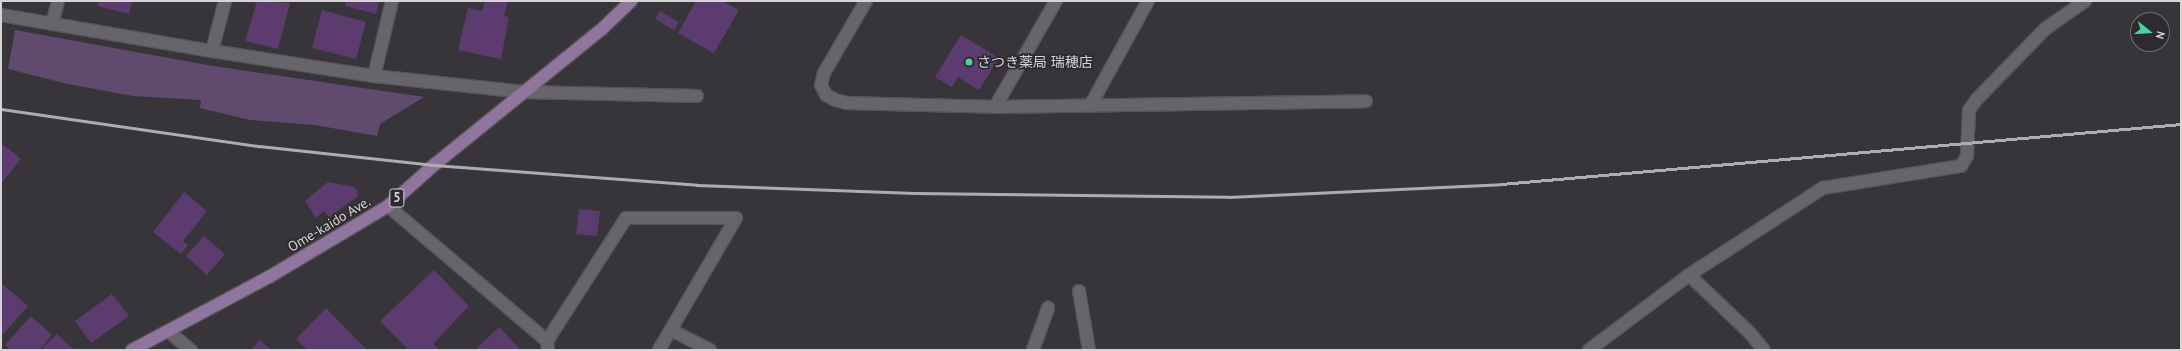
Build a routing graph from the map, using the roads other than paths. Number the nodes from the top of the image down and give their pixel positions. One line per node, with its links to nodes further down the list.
1 (58, 1): 10 (street)
2 (225, 1): 11 (street)
3 (392, 1): 12 (street)
4 (631, 1): 13 (main road, Ome-kaido Ave. / 5)
5 (866, 1): 17 (street)
6 (1056, 1): 17 (street)
7 (1148, 1): 16 (street)
8 (2085, 1): 19 (street)
9 (1, 15): 10 (street)
10 (52, 24): 11 (street)
11 (212, 51): 12 (street)
12 (374, 76): 13 (street)
13 (524, 92): 14 (street); 18 (main road, Ome-kaido Ave. / 5)
14 (697, 96)
15 (1366, 101): 16 (street)
16 (1090, 106): 17 (street)
17 (995, 107)
18 (388, 206): 22 (main road, Ome-kaido Ave. / 5); 24 (street)
19 (1689, 275): 31 (street); 32 (street)
20 (1079, 292): 30 (street)
21 (1048, 308): 29 (street)
22 (168, 330): 25 (main road, Ome-kaido Ave. / 5); 26 (street)
23 (671, 330): 24 (street); 27 (street); 28 (street)
24 (548, 346)
25 (132, 350)
26 (191, 350)
27 (659, 350)
28 (710, 350)
29 (1033, 350)
30 (1089, 350)
31 (1589, 350)
32 (1764, 350)

